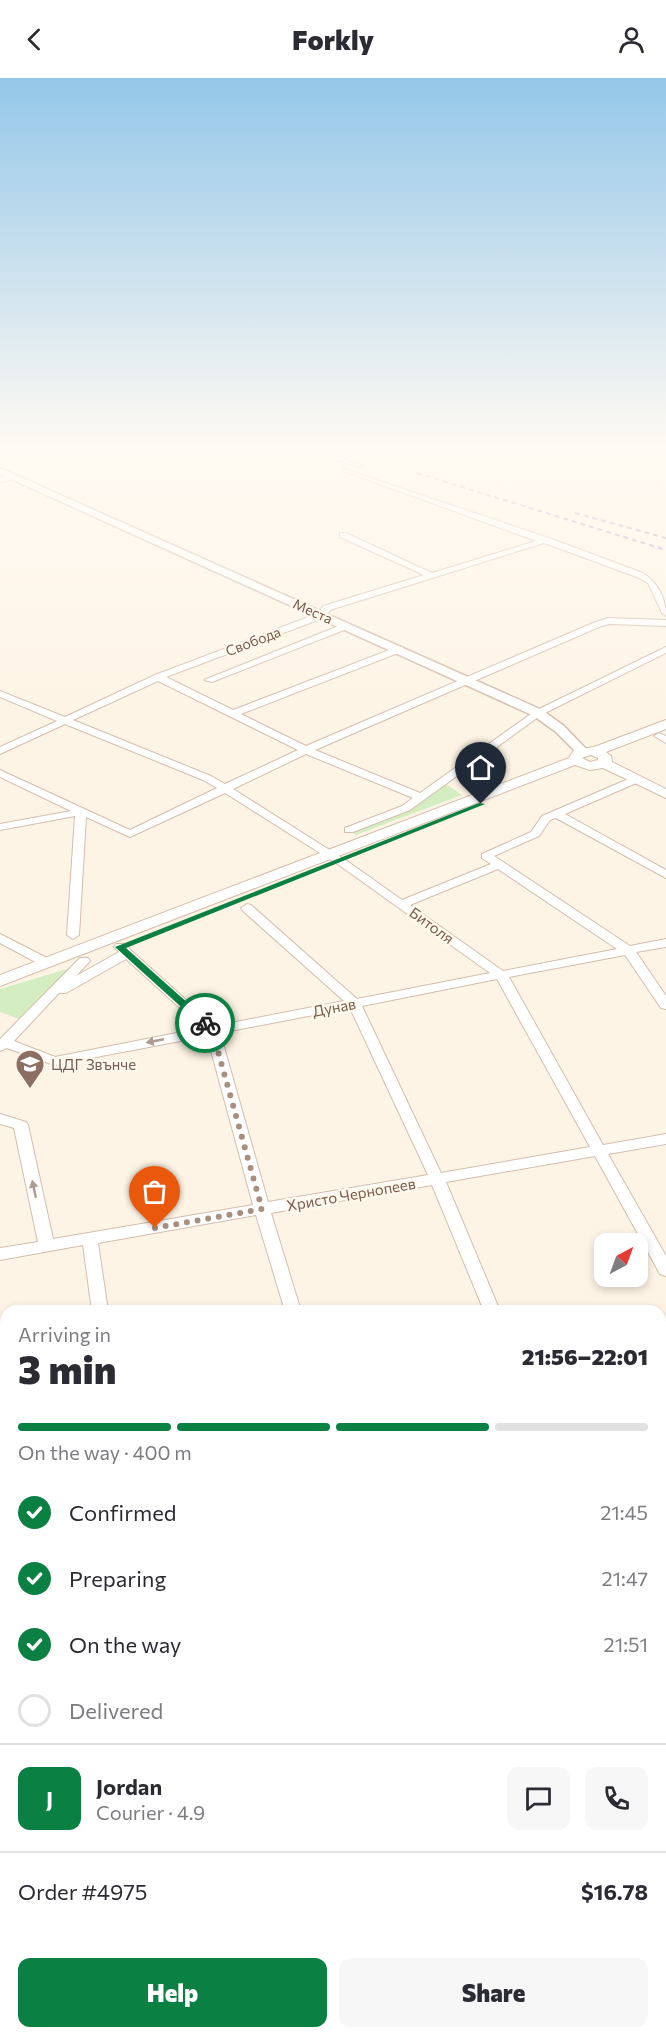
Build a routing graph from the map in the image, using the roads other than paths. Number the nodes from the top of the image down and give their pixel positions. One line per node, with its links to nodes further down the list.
1 (153, 539): 6 (street, Места)
2 (352, 539): 4 (street)
3 (546, 540): 4 (street, Свобода); 5 (street)
4 (432, 575): 6 (street, Свобода)
5 (666, 613)
6 (323, 615): 8 (street, Места); 11 (street, Свобода)
7 (666, 623): 12 (street)
8 (346, 626): 9 (street, Места); 13 (street)
9 (400, 649): 12 (street, Места); 16 (street)
10 (666, 650): 15 (street)
11 (158, 677): 16 (street); 17 (street, Свобода)
12 (467, 679): 15 (street, Места); 19 (street)
13 (209, 680)
14 (0, 693): 17 (street, Битоля)
15 (538, 712): 21 (street, Места); 26 (street)
16 (233, 714): 19 (street)
17 (64, 720): 20 (street, Свобода); 24 (street, Битоля)
18 (664, 734): 21 (main road)
19 (306, 750): 24 (street); 26 (street)
20 (0, 751)
21 (591, 758): 23 (main road, Места); 31 (main road)
22 (0, 773): 27 (street)
23 (637, 779): 25 (main road, Места); 28 (street)
24 (224, 788): 27 (street); 31 (street, Битоля)
25 (666, 794)
26 (421, 797): 30 (street)
27 (81, 812): 29 (street); 36 (street)
28 (556, 813): 32 (street); 33 (street)
29 (0, 828)
30 (349, 830)
31 (334, 857): 34 (street, Битоля); 39 (main road); 41 (main road)
32 (499, 864): 34 (street); 40 (street)
33 (666, 875)
34 (402, 904): 44 (street, Битоля)
35 (247, 908): 47 (street)
36 (73, 935)
37 (0, 938): 42 (street)
38 (666, 944): 40 (street, Дунав)
39 (123, 950): 41 (main road); 46 (street); 49 (street)
40 (629, 951): 44 (street, Дунав); 48 (street)
41 (87, 956): 42 (main road); 43 (main road); 46 (street)
42 (47, 963): 43 (main road)
43 (24, 972): 45 (main road)
44 (501, 975): 47 (street, Дунав); 53 (street, Битоля)
45 (0, 981)
46 (47, 998): 50 (street)
47 (354, 1003): 49 (street, Дунав); 54 (street)
48 (666, 1005)
49 (212, 1030): 50 (street, Дунав, one-way to 50); 55 (street)
50 (3, 1045)
51 (0, 1119): 57 (street, one-way to 51)
52 (666, 1140): 53 (street, Христо Чернопеев)
53 (599, 1151): 54 (street, Христо Чернопеев); 59 (street, Битоля)
54 (437, 1179): 55 (street, Христо Чернопеев); 62 (street)
55 (262, 1209): 56 (street, Христо Чернопеев); 61 (street)
56 (90, 1239): 57 (street, Христо Чернопеев); 60 (street)
57 (47, 1246): 58 (street, Христо Чернопеев)
58 (0, 1254)
59 (666, 1270)
60 (99, 1305)
61 (291, 1305)
62 (490, 1305)

